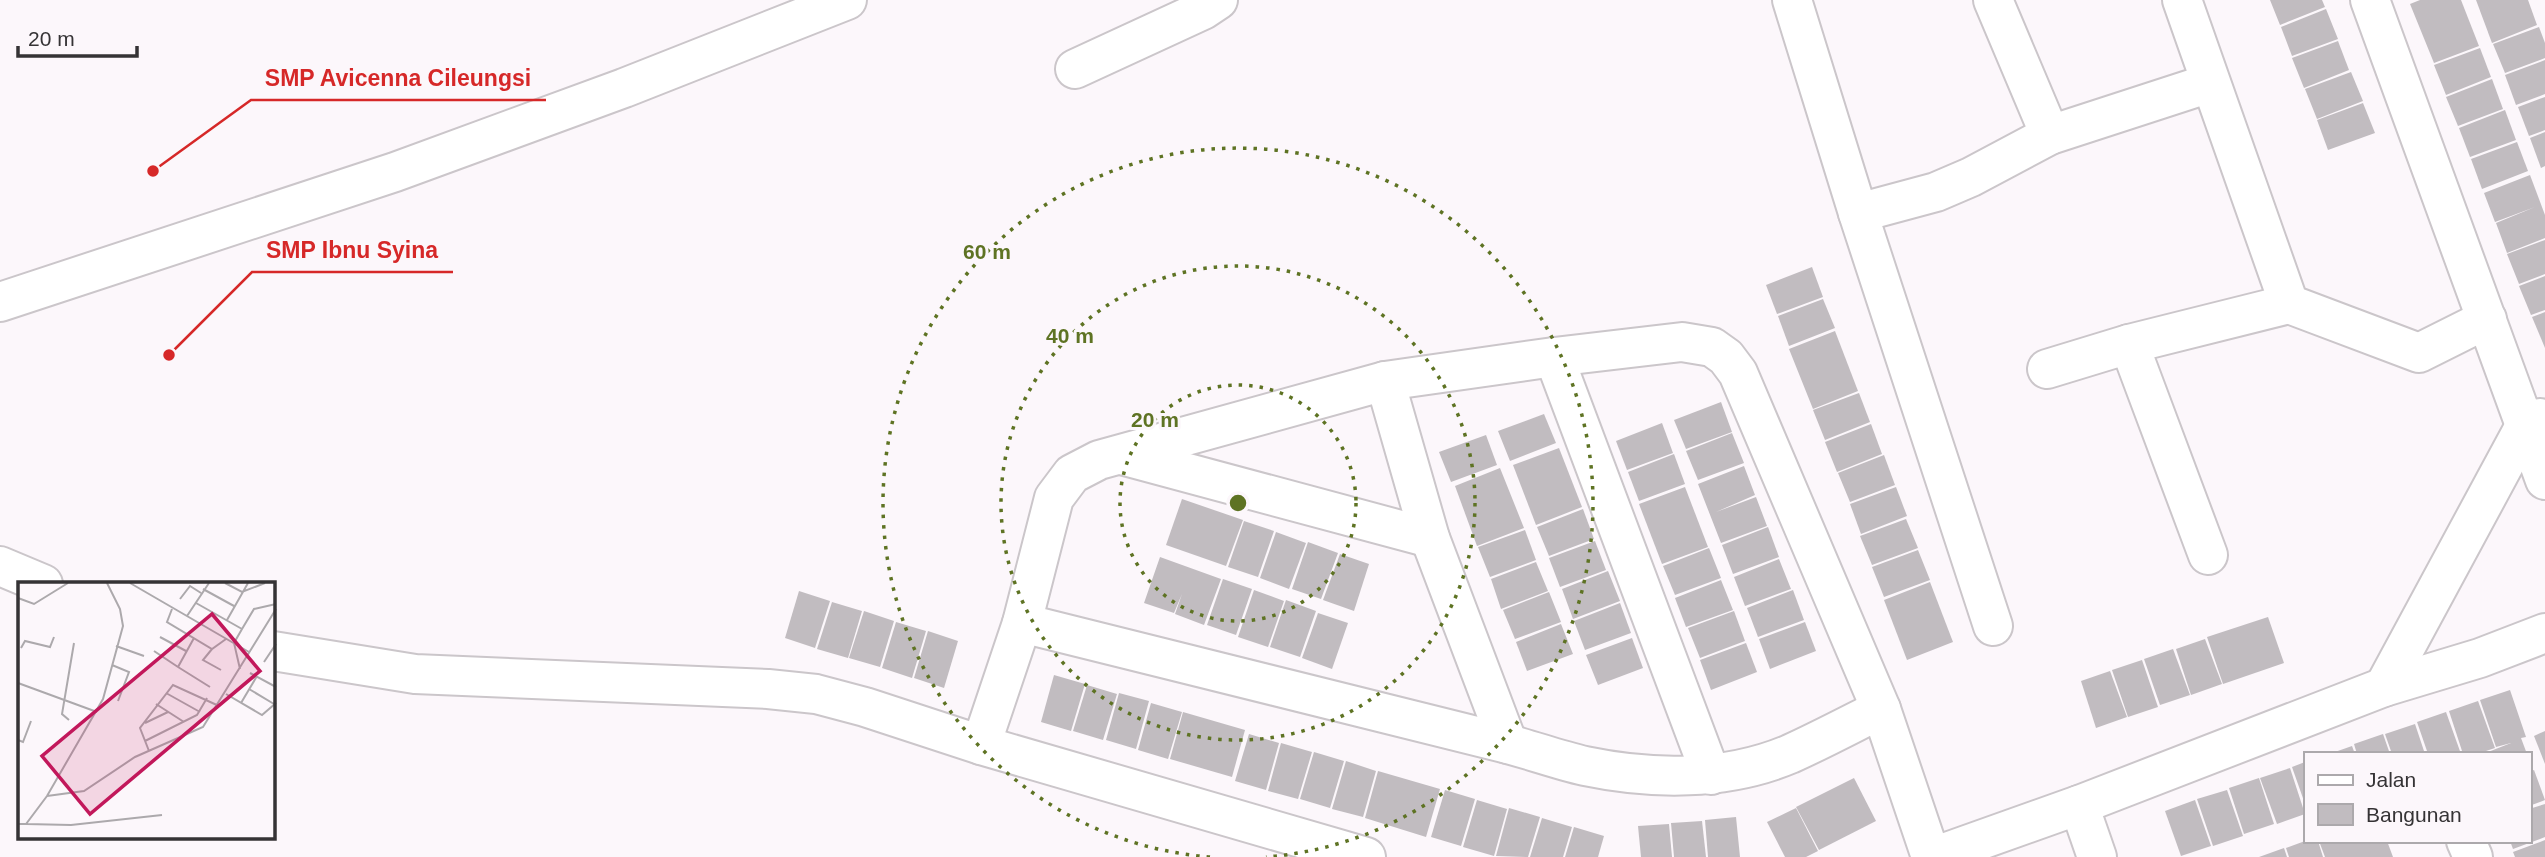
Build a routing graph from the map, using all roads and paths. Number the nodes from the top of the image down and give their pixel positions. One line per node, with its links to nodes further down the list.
1 (848, 0): 7 (street)
2 (1218, 0): 8 (street)
3 (1792, 0): 11 (street)
4 (1993, 0): 10 (street)
5 (2182, 0): 9 (street)
6 (2370, 0): 14 (street)
7 (803, 8): 12 (street)
8 (1075, 69)
9 (2210, 83): 10 (street); 13 (street)
10 (2050, 135): 11 (street)
11 (1858, 213): 27 (street)
12 (0, 302)
13 (2290, 304): 14 (street); 15 (street)
14 (2487, 319): 19 (street)
15 (2129, 344): 17 (street); 23 (street)
16 (1554, 357): 18 (street); 31 (street); 34 (street)
17 (2047, 369)
18 (1385, 382): 20 (street); 22 (street)
19 (2535, 420): 21 (street); 30 (street)
20 (1119, 454): 22 (street); 26 (street)
21 (2545, 480)
22 (1430, 538): 32 (street)
23 (2208, 555)
24 (0, 566): 25 (street)
25 (38, 582)
26 (1022, 623): 32 (street); 33 (street)
27 (1993, 626)
28 (2545, 633): 30 (street)
29 (275, 651): 33 (street)
30 (2384, 687): 35 (street)
31 (1881, 709): 34 (street); 37 (street)
32 (1508, 744): 34 (street)
33 (981, 745): 36 (street)
34 (1710, 775)
35 (2078, 805): 37 (street); 38 (street)
36 (1366, 857)
37 (1932, 857)
38 (2097, 857)

